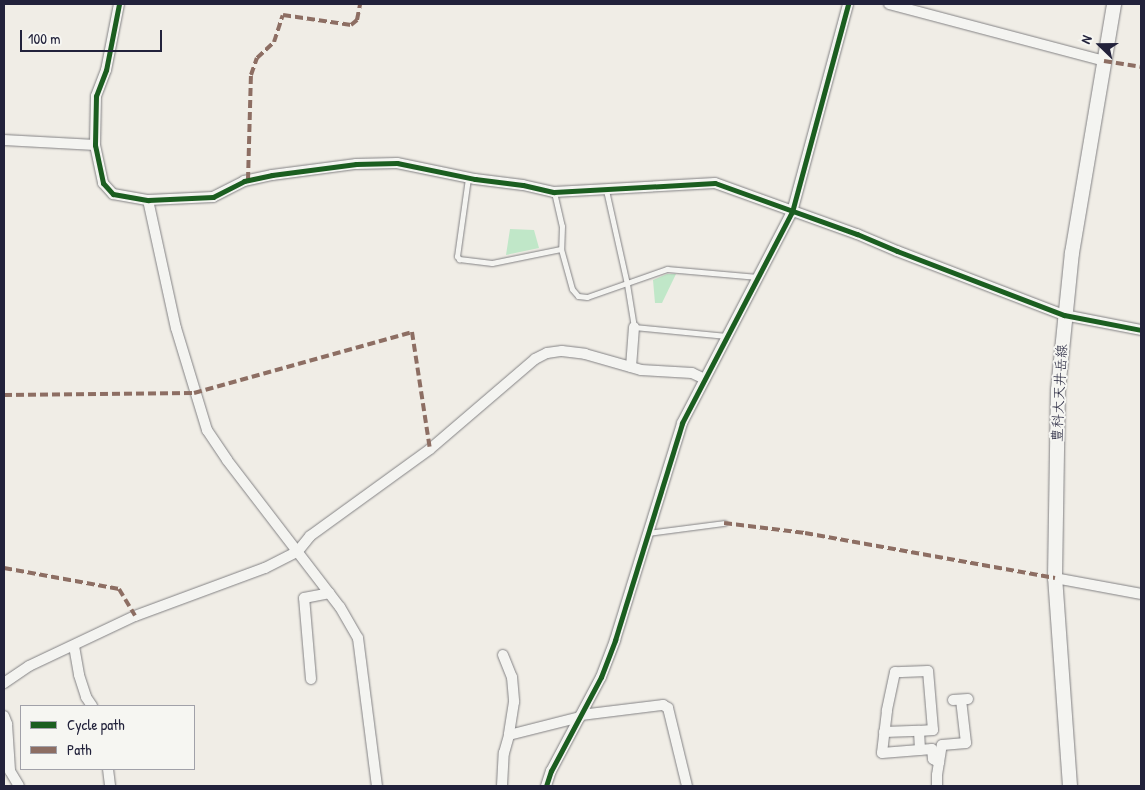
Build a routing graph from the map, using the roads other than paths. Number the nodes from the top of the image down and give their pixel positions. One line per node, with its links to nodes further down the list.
1 (119, 4): 7 (street)
2 (848, 4): 12 (street)
3 (889, 4): 5 (street)
4 (1114, 4): 5 (main road, 豊科大天井岳線)
5 (1104, 61): 16 (main road, 豊科大天井岳線)
6 (4, 140): 7 (street)
7 (95, 144): 11 (street)
8 (468, 178): 10 (street); 11 (street); 13 (lane)
9 (606, 190): 10 (street); 12 (street); 15 (lane)
10 (554, 192): 13 (lane)
11 (148, 200): 24 (street)
12 (792, 212): 14 (street); 16 (street)
13 (560, 249): 15 (lane)
14 (759, 277): 15 (lane); 19 (street)
15 (627, 284): 17 (lane)
16 (1064, 315): 18 (street); 25 (main road, 豊科大天井岳線)
17 (634, 327): 19 (lane); 20 (street)
18 (1141, 330)
19 (727, 336): 21 (street)
20 (631, 367): 21 (street); 24 (street)
21 (705, 379): 23 (street)
22 (724, 523): 23 (lane)
23 (647, 533): 35 (street)
24 (298, 551): 26 (street); 28 (street)
25 (1055, 578): 27 (street); 49 (main road, 豊科大天井岳線)
26 (330, 593): 30 (street); 44 (street)
27 (1141, 594)
28 (74, 646): 31 (street); 33 (street)
29 (502, 654): 38 (street)
30 (312, 679)
31 (4, 683)
32 (961, 700): 40 (street)
33 (91, 705)
34 (4, 716): 42 (street)
35 (581, 716): 38 (street); 46 (street); 47 (street)
36 (919, 731): 37 (street); 37 (street); 39 (street)
37 (884, 732): 39 (street)
38 (509, 735): 45 (street)
39 (920, 750): 40 (street)
40 (939, 762): 48 (street)
41 (108, 770): 43 (street)
42 (18, 786)
43 (110, 786)
44 (376, 786)
45 (502, 786)
46 (546, 786)
47 (687, 786)
48 (938, 786)
49 (1070, 786)

